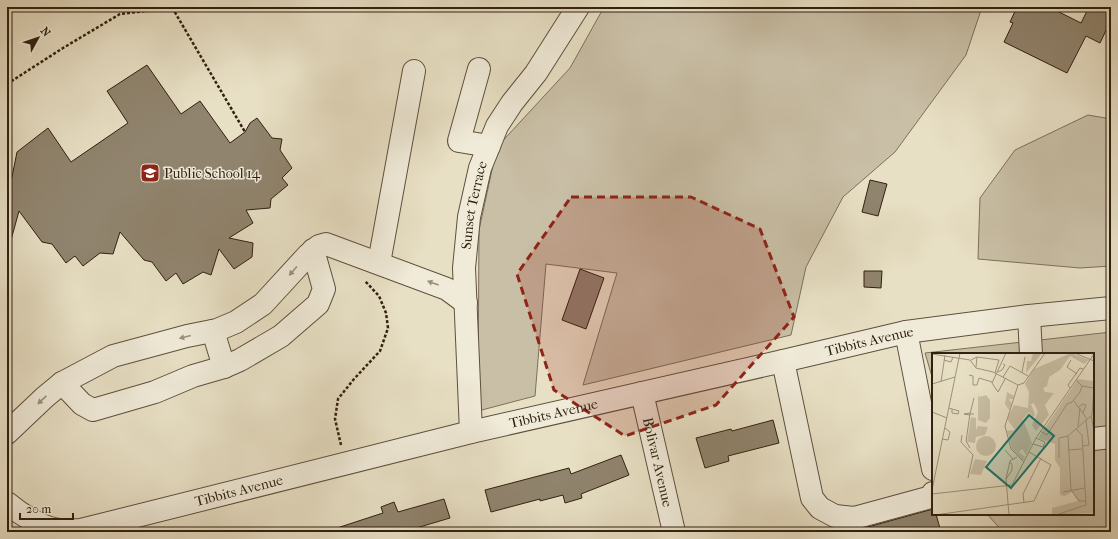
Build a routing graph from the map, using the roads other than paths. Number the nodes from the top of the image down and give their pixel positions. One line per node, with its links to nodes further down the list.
1 (578, 7): 4 (street, Sunset Terrace)
2 (479, 69): 4 (street)
3 (414, 71): 6 (street)
4 (489, 146): 7 (street, Sunset Terrace)
5 (313, 250): 6 (street); 10 (street, one-way to 10); 14 (street)
6 (380, 263): 7 (street, one-way to 6)
7 (466, 303): 17 (street, Sunset Terrace)
8 (1111, 308): 9 (street, Tibbits Avenue)
9 (1029, 316): 11 (street, Tibbits Avenue); 12 (street)
10 (213, 331): 14 (street); 15 (street, one-way to 15)
11 (906, 332): 13 (street, Tibbits Avenue); 21 (street)
12 (1031, 353)
13 (783, 361): 16 (street, Tibbits Avenue); 22 (street)
14 (224, 367): 15 (street)
15 (62, 384): 18 (street, one-way to 18)
16 (642, 392): 17 (street, Tibbits Avenue); 24 (street, Bolivar Avenue)
17 (471, 432): 23 (street, Tibbits Avenue)
18 (7, 433)
19 (1111, 437): 20 (street)
20 (1094, 439)
21 (932, 464)
22 (932, 496)
23 (7, 503)
24 (674, 532)

